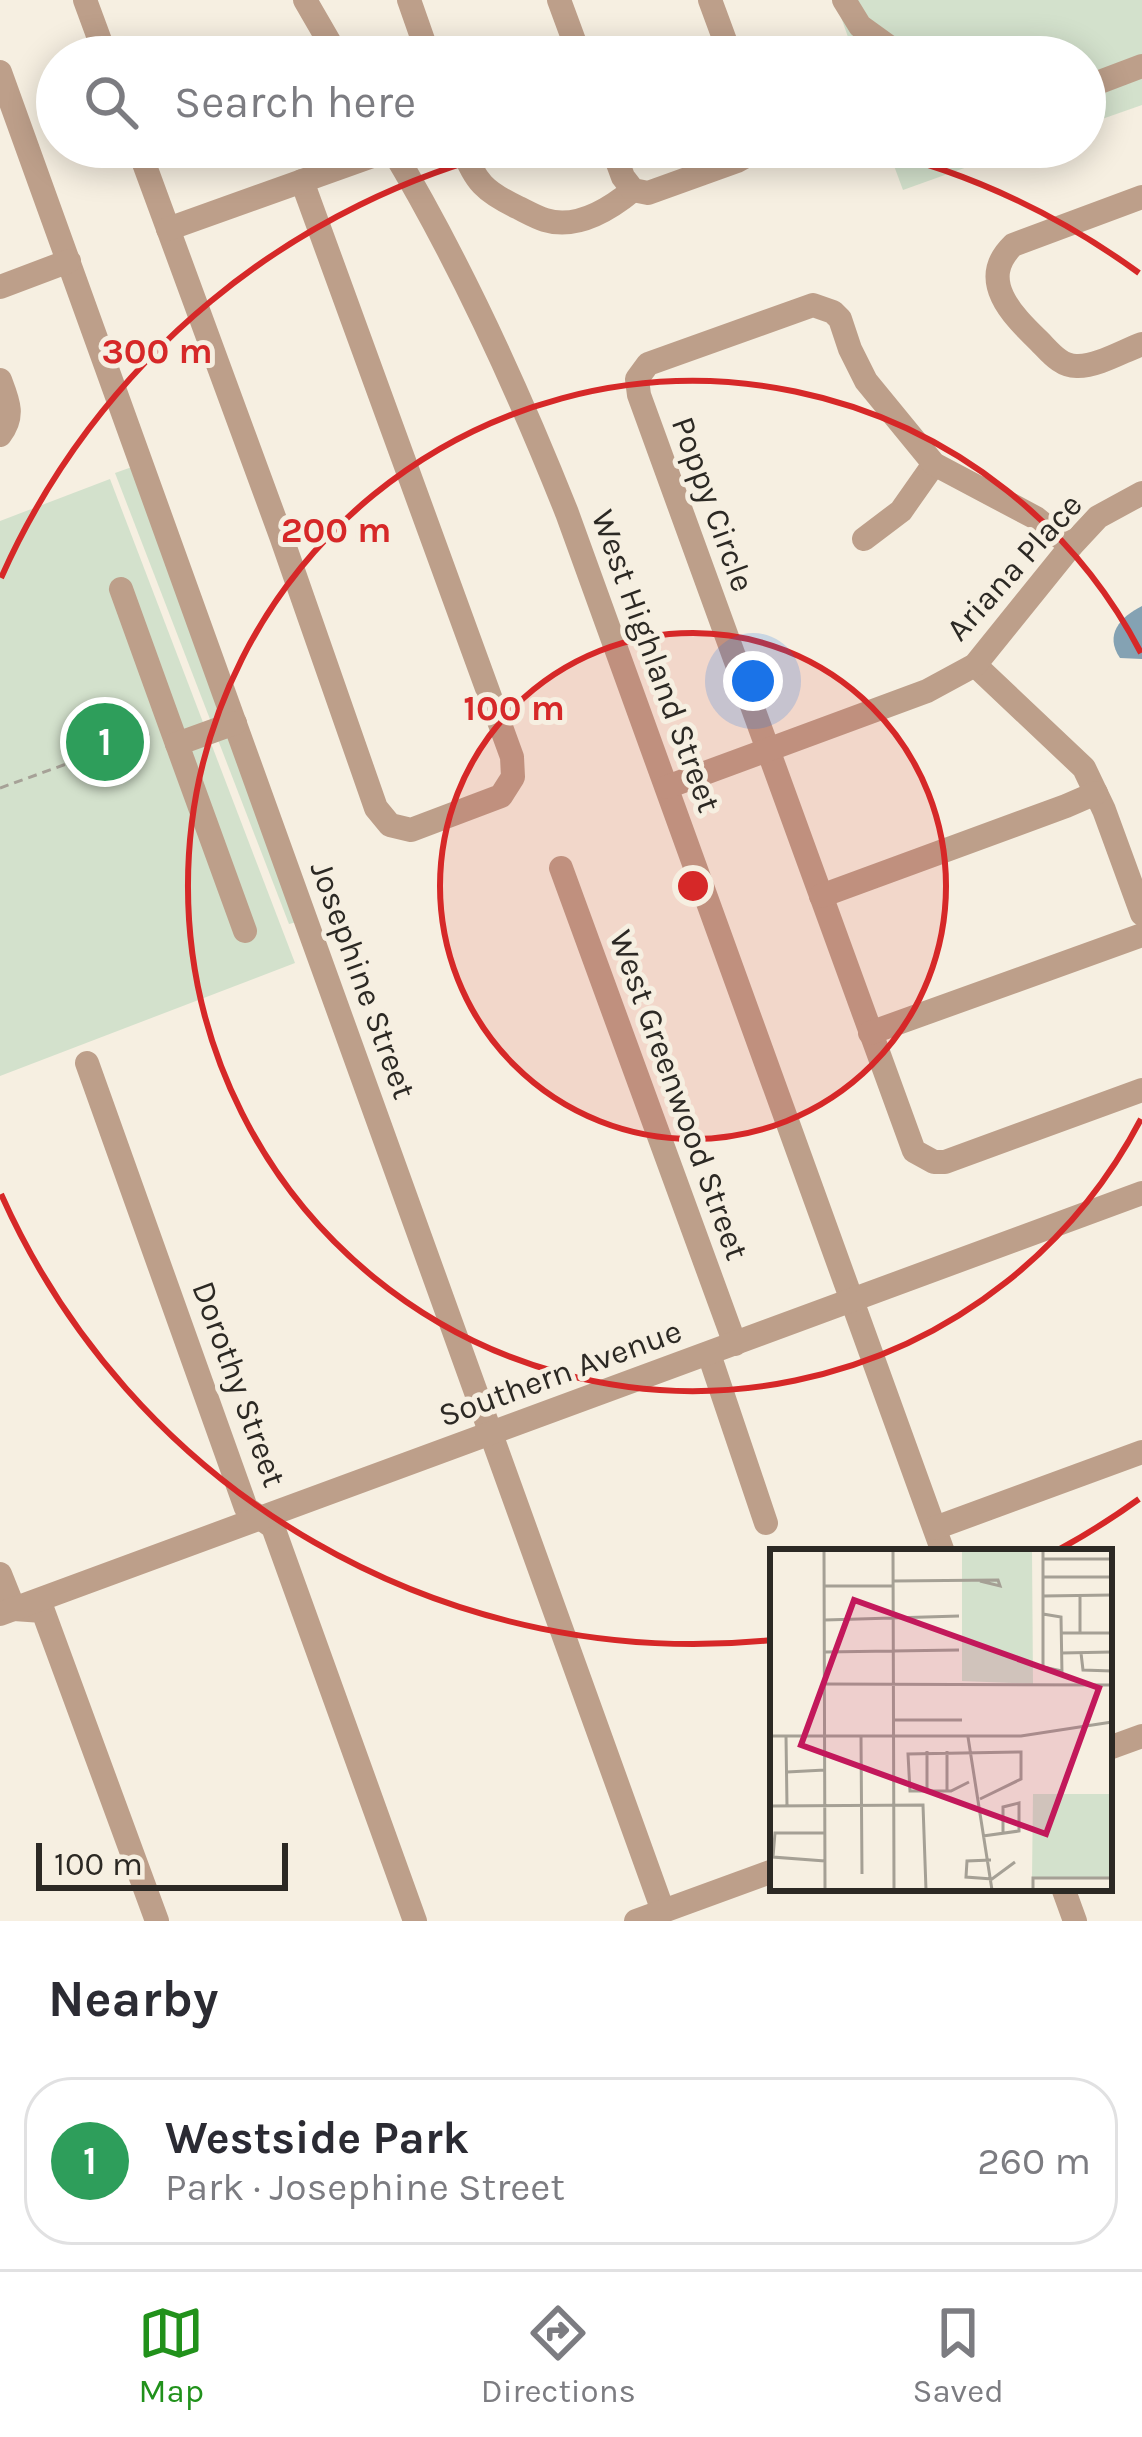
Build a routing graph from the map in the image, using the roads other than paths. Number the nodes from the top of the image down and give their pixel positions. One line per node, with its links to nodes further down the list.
1 (86, 0): 7 (street)
2 (304, 0): 8 (street)
3 (409, 0): 9 (street)
4 (559, 0): 10 (street)
5 (710, 0): 11 (street)
6 (844, 0): 12 (street)
7 (99, 36)
8 (325, 36)
9 (422, 36)
10 (572, 36)
11 (723, 36)
12 (874, 36)
13 (1142, 66): 15 (street)
14 (0, 72): 26 (street, Josephine Street)
15 (1106, 80)
16 (146, 168): 25 (street)
17 (337, 168): 22 (street)
18 (403, 168): 40 (street, West Highland Street)
19 (471, 168): 23 (street)
20 (620, 168): 23 (street)
21 (719, 168): 23 (street)
22 (302, 181): 25 (street); 25 (street)
23 (633, 190)
24 (1142, 197): 28 (street)
25 (168, 229)
26 (68, 261): 27 (street); 37 (street, Josephine Street)
27 (0, 286)
28 (1142, 344)
29 (0, 380): 30 (street)
30 (0, 435)
31 (934, 464): 33 (street); 34 (street, Poppy Circle); 39 (street, Poppy Circle)
32 (1142, 493): 34 (street, Ariana Place)
33 (864, 539)
34 (1071, 546): 36 (street, Ariana Place)
35 (121, 589): 38 (street)
36 (975, 665): 39 (street, Ariana Place); 41 (street)
37 (236, 723): 38 (street); 54 (street, Josephine Street)
38 (174, 735): 45 (street)
39 (768, 750): 40 (street, Ariana Place); 43 (street, Poppy Circle)
40 (667, 787): 51 (street, West Highland Street)
41 (1096, 793): 43 (street); 44 (street)
42 (561, 868): 52 (street, West Greenwood Street)
43 (820, 896): 47 (street, Poppy Circle)
44 (1142, 914)
45 (245, 931)
46 (1142, 935): 47 (street)
47 (870, 1034): 49 (street, Poppy Circle)
48 (87, 1063): 56 (street, Dorothy Street)
49 (1142, 1090)
50 (1142, 1193): 51 (street, Southern Avenue)
51 (851, 1300): 52 (street, Southern Avenue); 58 (street, West Highland Street)
52 (735, 1344): 53 (street, Southern Avenue)
53 (709, 1354): 54 (street, Southern Avenue); 57 (street)
54 (491, 1433): 56 (street, Southern Avenue); 65 (street, Josephine Street)
55 (1142, 1452): 58 (street)
56 (259, 1518): 60 (street, Southern Avenue); 67 (street, Dorothy Street)
57 (766, 1523)
58 (939, 1540)
59 (0, 1574): 60 (street)
60 (7, 1612): 66 (street)
61 (1142, 1736): 62 (street)
62 (1112, 1747)
63 (770, 1872): 65 (street)
64 (1064, 1891): 69 (street)
65 (663, 1911): 68 (street)
66 (157, 1921)
67 (415, 1921)
68 (636, 1921)
69 (1075, 1921)

